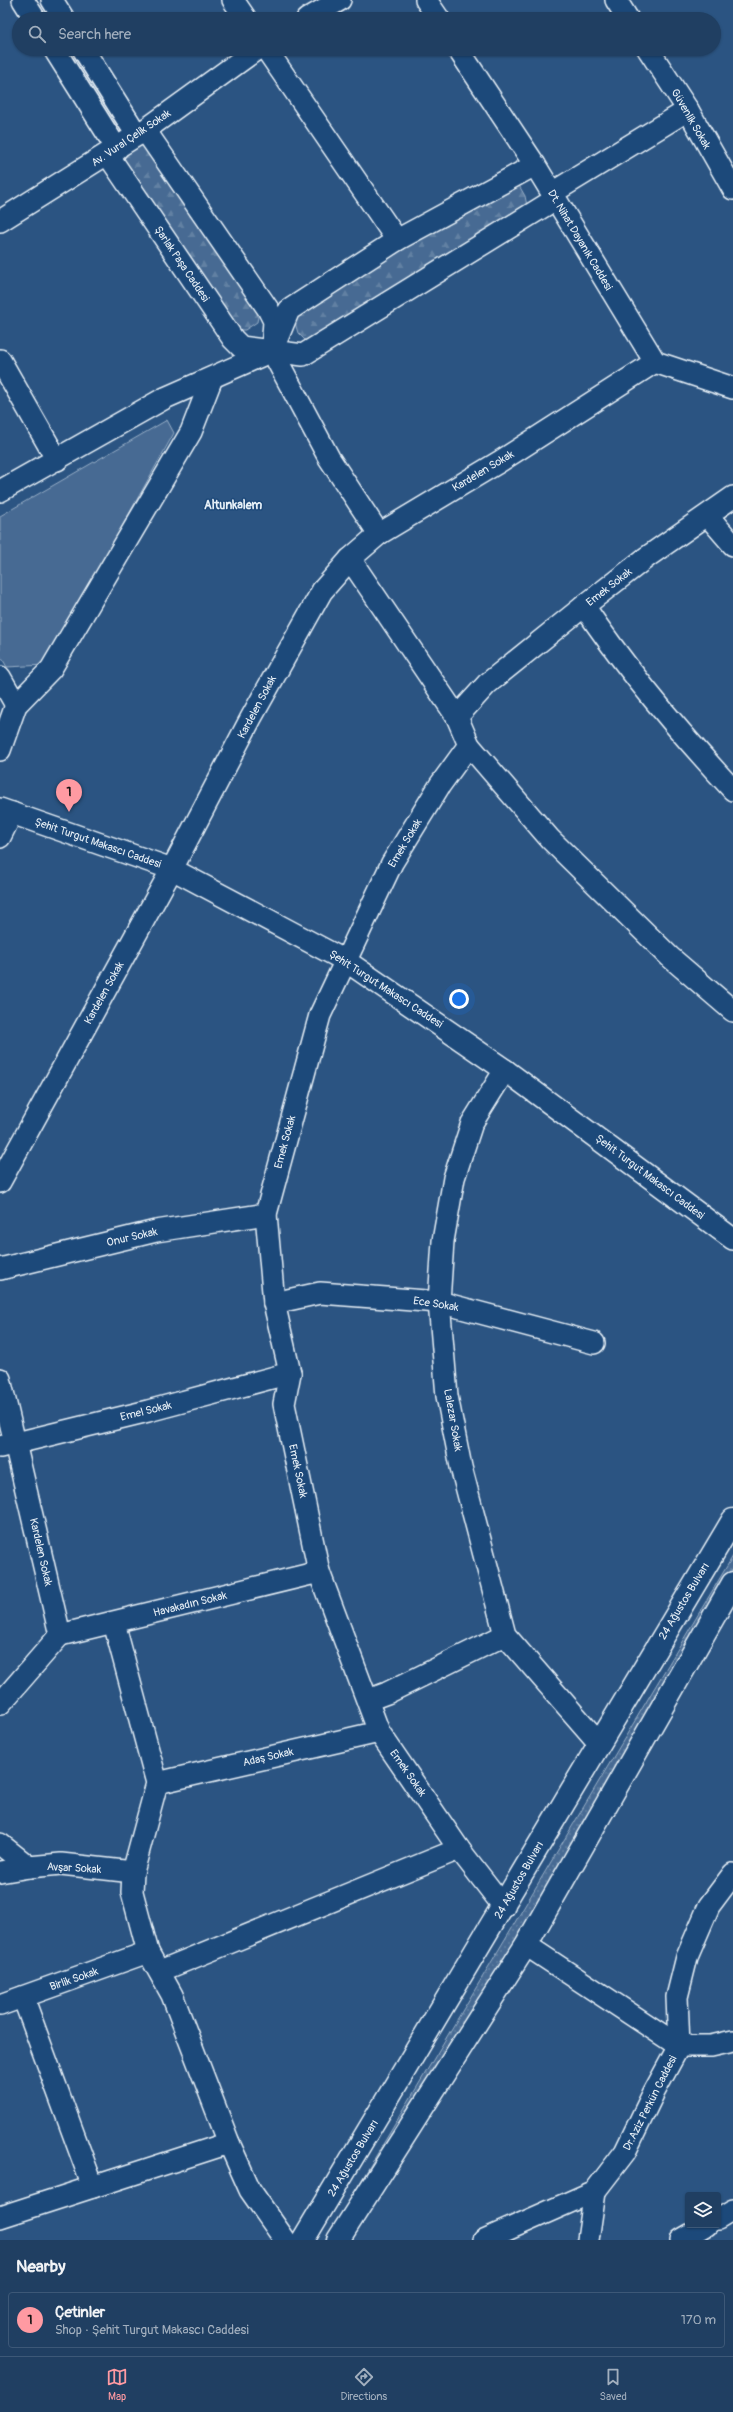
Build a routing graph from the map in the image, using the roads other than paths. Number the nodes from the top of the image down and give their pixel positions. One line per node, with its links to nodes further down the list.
1 (23, 0): 7 (street)
2 (52, 0): 8 (street)
3 (233, 0): 9 (street)
4 (340, 0): 10 (street)
5 (426, 0): 11 (street)
6 (616, 0): 12 (street)
7 (31, 12)
8 (60, 12)
9 (241, 12)
10 (319, 12)
11 (434, 12)
12 (624, 12)
13 (58, 56): 21 (street, Şarlak Paşa Caddesi)
14 (88, 56): 20 (street)
15 (247, 56): 20 (street, Av. Vural Çelik Sokak)
16 (271, 56): 26 (street)
17 (463, 56): 22 (street, Dt. Nihat Dayanık Caddesi)
18 (653, 56): 19 (street, Güvenlik Sokak)
19 (688, 110): 23 (street, Güvenlik Sokak); 24 (street, Şarlak Paşa Caddesi)
20 (141, 132): 21 (street, Av. Vural Çelik Sokak); 27 (street)
21 (112, 152): 25 (street, Av. Vural Çelik Sokak); 27 (street, Şarlak Paşa Caddesi)
22 (535, 165): 24 (street, Dt. Nihat Dayanık Caddesi); 26 (street)
23 (733, 189)
24 (553, 197): 27 (street, Şarlak Paşa Caddesi); 29 (street, Dt. Nihat Dayanık Caddesi)
25 (0, 221)
26 (397, 240): 27 (street)
27 (272, 351): 30 (street); 36 (street)
28 (0, 360): 32 (street)
29 (655, 362): 31 (street); 36 (street, Kardelen Sokak)
30 (212, 378): 32 (street); 41 (street)
31 (733, 388)
32 (57, 460): 33 (street)
33 (0, 491)
34 (733, 497): 35 (street, Emek Sokak)
35 (708, 516): 37 (street); 39 (street, Emek Sokak)
36 (379, 534): 38 (street, Kardelen Sokak)
37 (733, 545)
38 (350, 559): 42 (street); 48 (street, Kardelen Sokak)
39 (584, 606): 42 (street, Emek Sokak); 45 (street)
40 (0, 677): 41 (street)
41 (16, 705): 44 (street)
42 (457, 717): 43 (street)
43 (469, 745): 49 (street, Emek Sokak); 50 (street)
44 (0, 750)
45 (733, 790)
46 (6, 811): 47 (street); 48 (street, Şehit Turgut Makascı Caddesi)
47 (0, 837)
48 (172, 869): 49 (street, Şehit Turgut Makascı Caddesi); 52 (street, Kardelen Sokak)
49 (346, 961): 51 (street, Şehit Turgut Makascı Caddesi); 53 (street, Emek Sokak)
50 (733, 1011)
51 (505, 1070): 54 (street, Şehit Turgut Makascı Caddesi); 56 (street, Lalezar Sokak)
52 (0, 1182)
53 (266, 1214): 55 (street, Onur Sokak); 57 (street, Emek Sokak)
54 (733, 1239)
55 (0, 1269)
56 (438, 1302): 57 (street, Ece Sokak); 58 (street, Ece Sokak); 67 (street, Lalezar Sokak)
57 (274, 1304): 59 (street, Emek Sokak)
58 (594, 1343)
59 (290, 1373): 61 (street, Emel Sokak); 63 (street, Emek Sokak)
60 (0, 1379): 61 (street, Kardelen Sokak)
61 (8, 1445): 66 (street, Kardelen Sokak)
62 (733, 1520): 71 (main road, 24 Ağustos Bulvarı)
63 (318, 1572): 65 (street, Havakadın Sokak); 68 (street, Emek Sokak)
64 (733, 1583): 80 (main road)
65 (114, 1623): 66 (street, Havakadın Sokak); 72 (street)
66 (60, 1635): 69 (street)
67 (505, 1635): 68 (street); 71 (street, Lalezar Sokak)
68 (368, 1700): 70 (street, Emek Sokak)
69 (0, 1704)
70 (379, 1732): 72 (street, Adaş Sokak); 74 (street, Emek Sokak)
71 (599, 1743): 79 (main road, 24 Ağustos Bulvarı)
72 (156, 1783): 77 (street)
73 (0, 1844): 75 (street)
74 (459, 1849): 79 (street, Emek Sokak); 82 (street)
75 (29, 1866): 76 (street, Avşar Sokak); 77 (street, Avşar Sokak)
76 (0, 1872)
77 (132, 1872): 81 (street)
78 (733, 1874): 86 (street, Dr.Aziz Perkün Caddesi)
79 (504, 1907): 96 (main road, 24 Ağustos Bulvarı)
80 (526, 1945): 86 (street); 97 (main road)
81 (148, 1952): 82 (street); 83 (street, Birlik Sokak)
82 (160, 1971): 87 (street)
83 (23, 1997): 84 (street, Birlik Sokak); 88 (street)
84 (0, 2005)
85 (733, 2042): 86 (street)
86 (679, 2046): 89 (street, Dr.Aziz Perkün Caddesi)
87 (229, 2143): 88 (street); 95 (street)
88 (93, 2187): 92 (street)
89 (595, 2191): 90 (street, Dr.Aziz Perkün Caddesi); 100 (street)
90 (560, 2209): 98 (street, Dr.Aziz Perkün Caddesi); 99 (street)
91 (733, 2210): 93 (street)
92 (0, 2217)
93 (721, 2217)
94 (703, 2228): 101 (street)
95 (285, 2240)
96 (303, 2240)
97 (338, 2240)
98 (484, 2240)
99 (526, 2240)
100 (588, 2240)
101 (681, 2240)

